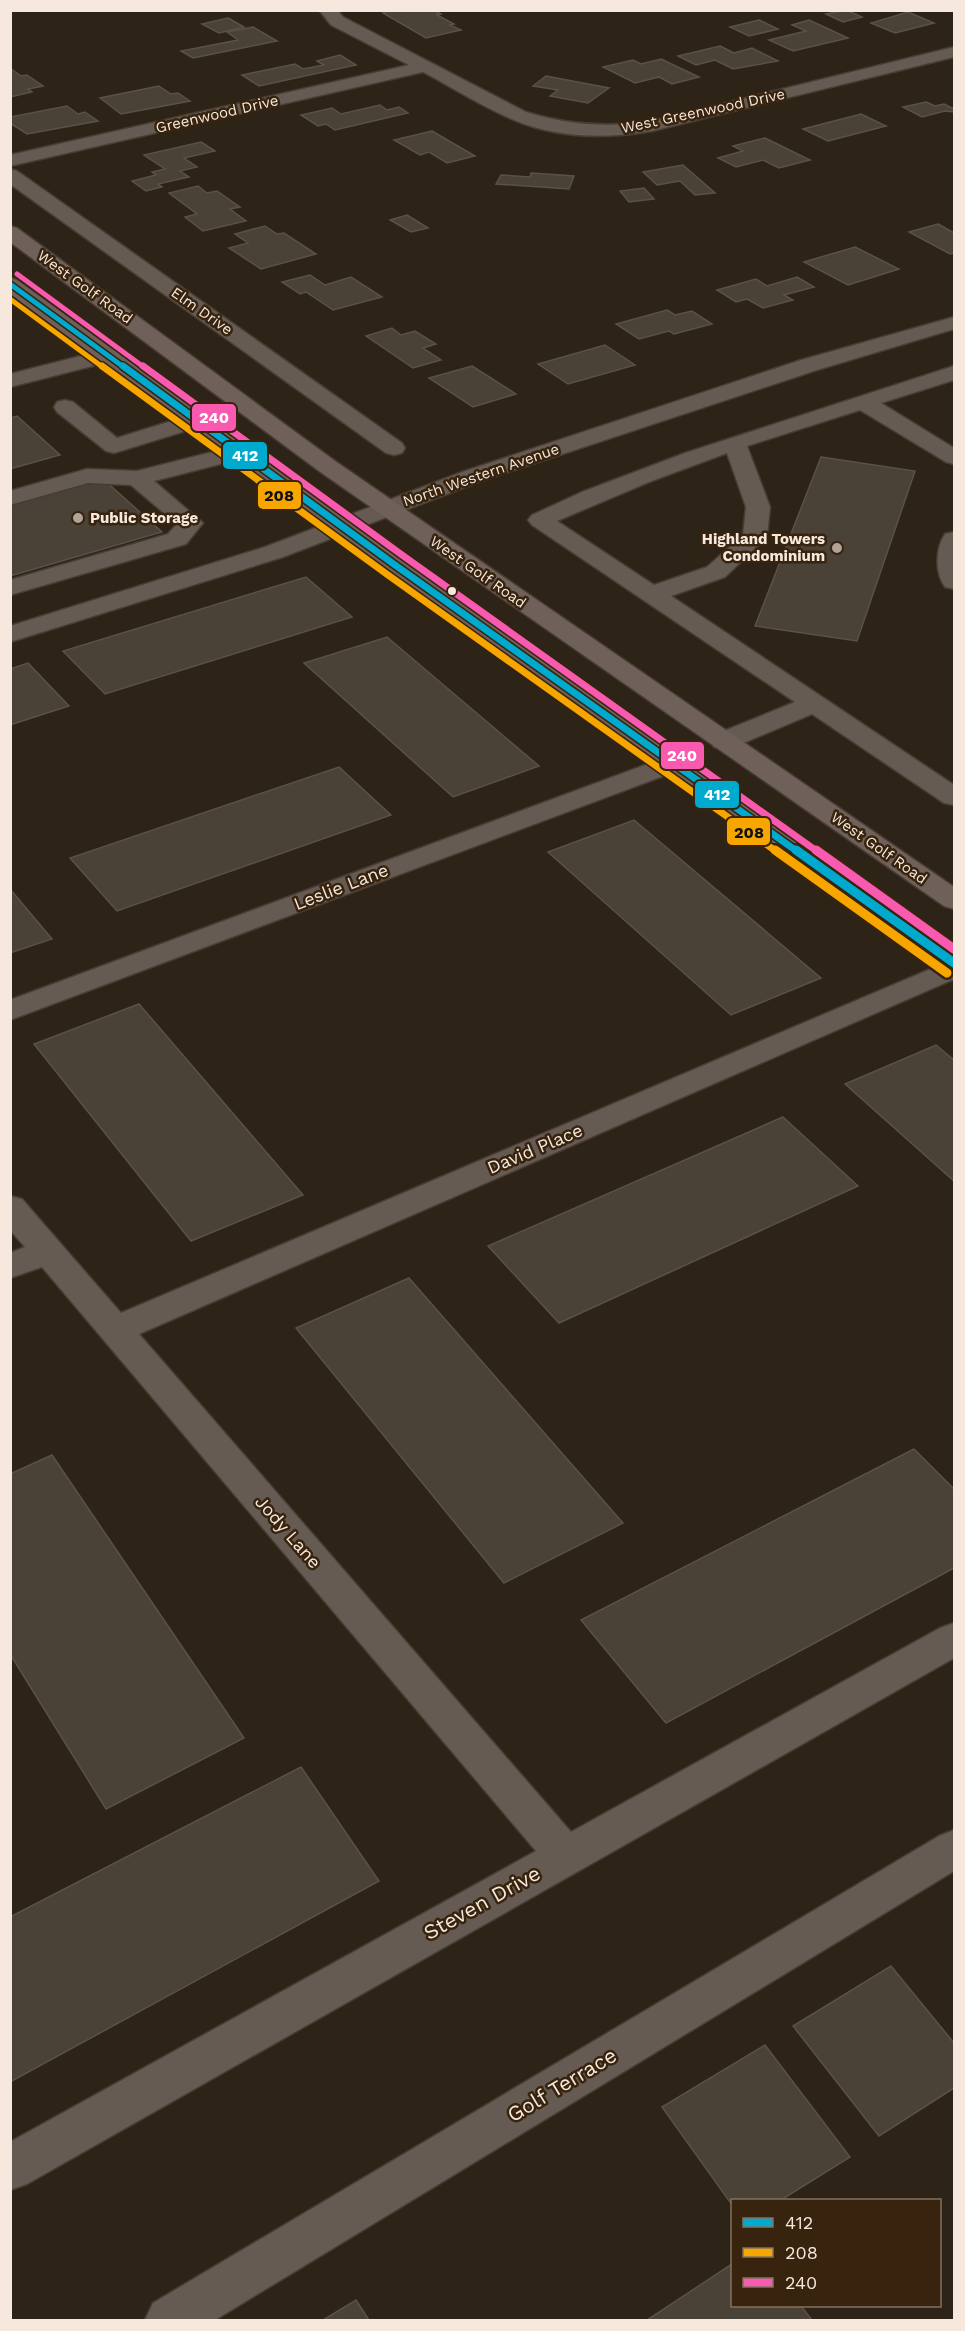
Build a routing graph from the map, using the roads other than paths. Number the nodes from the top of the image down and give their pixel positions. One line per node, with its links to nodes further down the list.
1 (327, 10): 3 (street, West Greenwood Drive)
2 (954, 52): 3 (street, West Greenwood Drive)
3 (424, 67): 4 (street, Greenwood Drive)
4 (10, 160)
5 (10, 175): 17 (street, Elm Drive)
6 (10, 232): 23 (main road, West Golf Road)
7 (11, 285): 9 (main road)
8 (954, 323): 23 (street, North Western Avenue)
9 (108, 355): 11 (street); 14 (main road)
10 (954, 373): 12 (street)
11 (10, 381)
12 (863, 402): 15 (street); 19 (street)
13 (65, 407): 16 (street)
14 (197, 420): 16 (street); 18 (main road)
15 (735, 444): 28 (street); 28 (street)
16 (114, 446): 21 (street)
17 (394, 448)
18 (240, 452): 20 (street); 24 (main road)
19 (954, 457)
20 (137, 478): 22 (street); 27 (street)
21 (10, 482)
22 (10, 498)
23 (387, 508): 24 (street, North Western Avenue); 31 (main road, West Golf Road)
24 (341, 526): 29 (street, North Western Avenue); 32 (main road)
25 (954, 538): 26 (street)
26 (954, 582)
27 (10, 588)
28 (651, 595): 30 (street)
29 (10, 634)
30 (814, 704): 31 (street); 33 (street)
31 (724, 741): 34 (main road, West Golf Road)
32 (672, 763): 35 (main road); 37 (street, Leslie Lane)
33 (954, 797)
34 (954, 900)
35 (954, 963)
36 (954, 968): 41 (street, David Place)
37 (10, 1011)
38 (10, 1208): 39 (street, Jody Lane)
39 (48, 1251): 40 (street); 41 (street, Jody Lane)
40 (10, 1266)
41 (116, 1330): 44 (street, Jody Lane)
42 (954, 1639): 44 (street, Steven Drive)
43 (954, 1849): 46 (street, Golf Terrace)
44 (566, 1856): 45 (street, Steven Drive)
45 (10, 2168)
46 (170, 2320)

